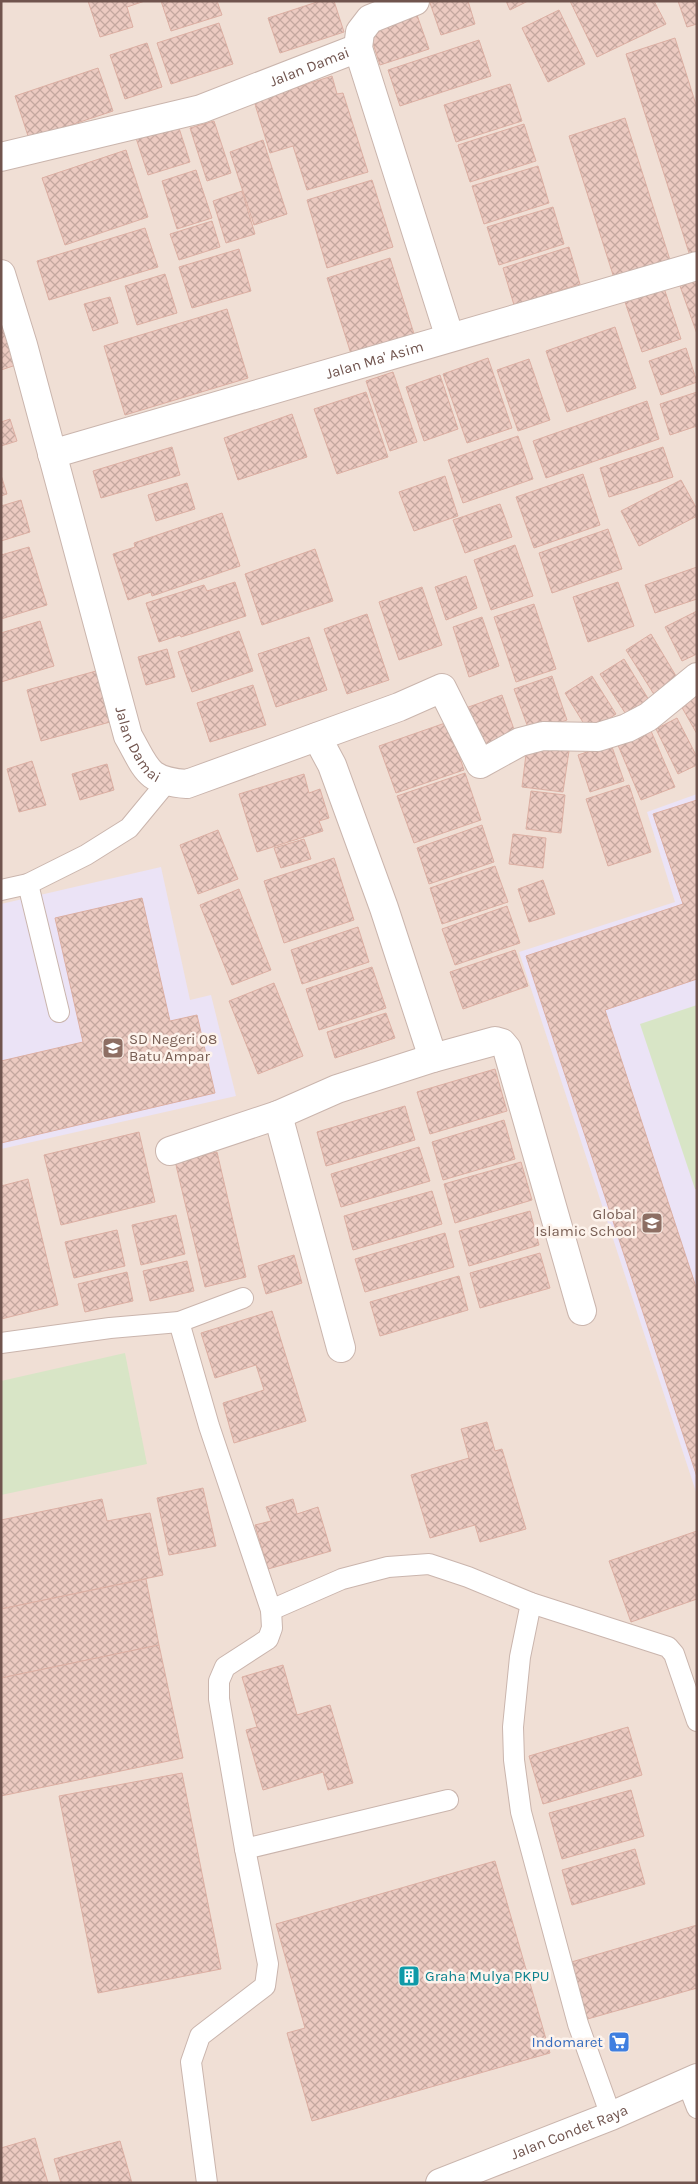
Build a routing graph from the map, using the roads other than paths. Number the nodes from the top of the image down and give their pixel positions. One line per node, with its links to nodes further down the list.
1 (415, 1): 2 (street)
2 (358, 48): 3 (street, Jalan Damai); 6 (street, Jalan Damai)
3 (1, 158)
4 (697, 266): 7 (street, Jalan Ma' Asim)
5 (1, 274): 7 (street, Jalan Damai)
6 (448, 335)
7 (52, 454): 10 (street, Jalan Damai)
8 (697, 677): 9 (street, Jalan Damai)
9 (318, 737): 10 (street, Jalan Damai); 14 (street)
10 (167, 782): 11 (lane)
11 (28, 884): 12 (lane); 13 (lane)
12 (1, 890)
13 (59, 1012)
14 (434, 1058): 15 (street); 18 (street)
15 (278, 1115): 16 (street); 21 (street)
16 (170, 1151)
17 (243, 1298): 19 (lane)
18 (582, 1311)
19 (179, 1322): 20 (lane); 23 (lane)
20 (1, 1343)
21 (341, 1348)
22 (531, 1603): 23 (lane); 24 (lane); 29 (lane)
23 (271, 1610): 26 (lane)
24 (697, 1721)
25 (448, 1800): 26 (lane)
26 (244, 1849): 30 (lane)
27 (692, 2080): 28 (lane); 29 (street, Jalan Condet Raya)
28 (697, 2108)
29 (610, 2116): 31 (street, Jalan Condet Raya)
30 (207, 2183)
31 (440, 2183)

